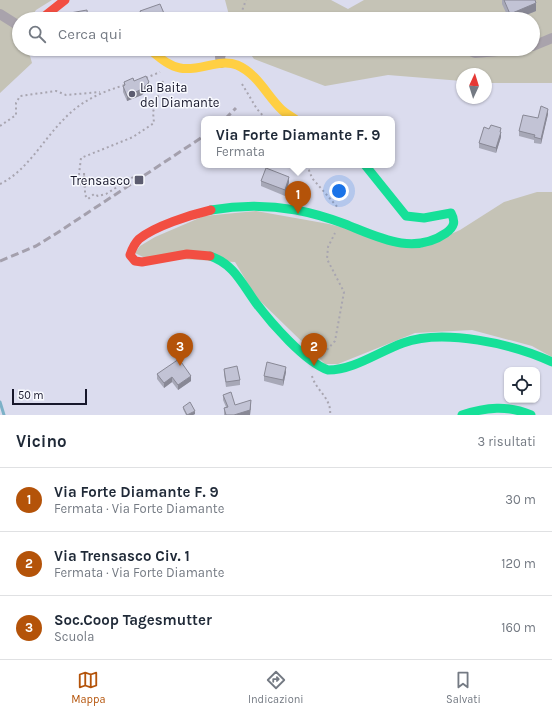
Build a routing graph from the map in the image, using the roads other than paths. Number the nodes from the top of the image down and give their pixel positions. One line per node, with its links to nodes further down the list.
1 (65, 0): 2 (main road)
2 (50, 12)
3 (0, 14): 4 (street)
4 (12, 22)
5 (552, 38): 6 (street)
6 (540, 43)
7 (158, 56): 9 (main road)
8 (221, 56): 9 (street)
9 (221, 63): 10 (main road)
10 (290, 116)
11 (367, 168): 12 (main road)
12 (552, 362)
13 (462, 415): 14 (main road)
14 (531, 415)

